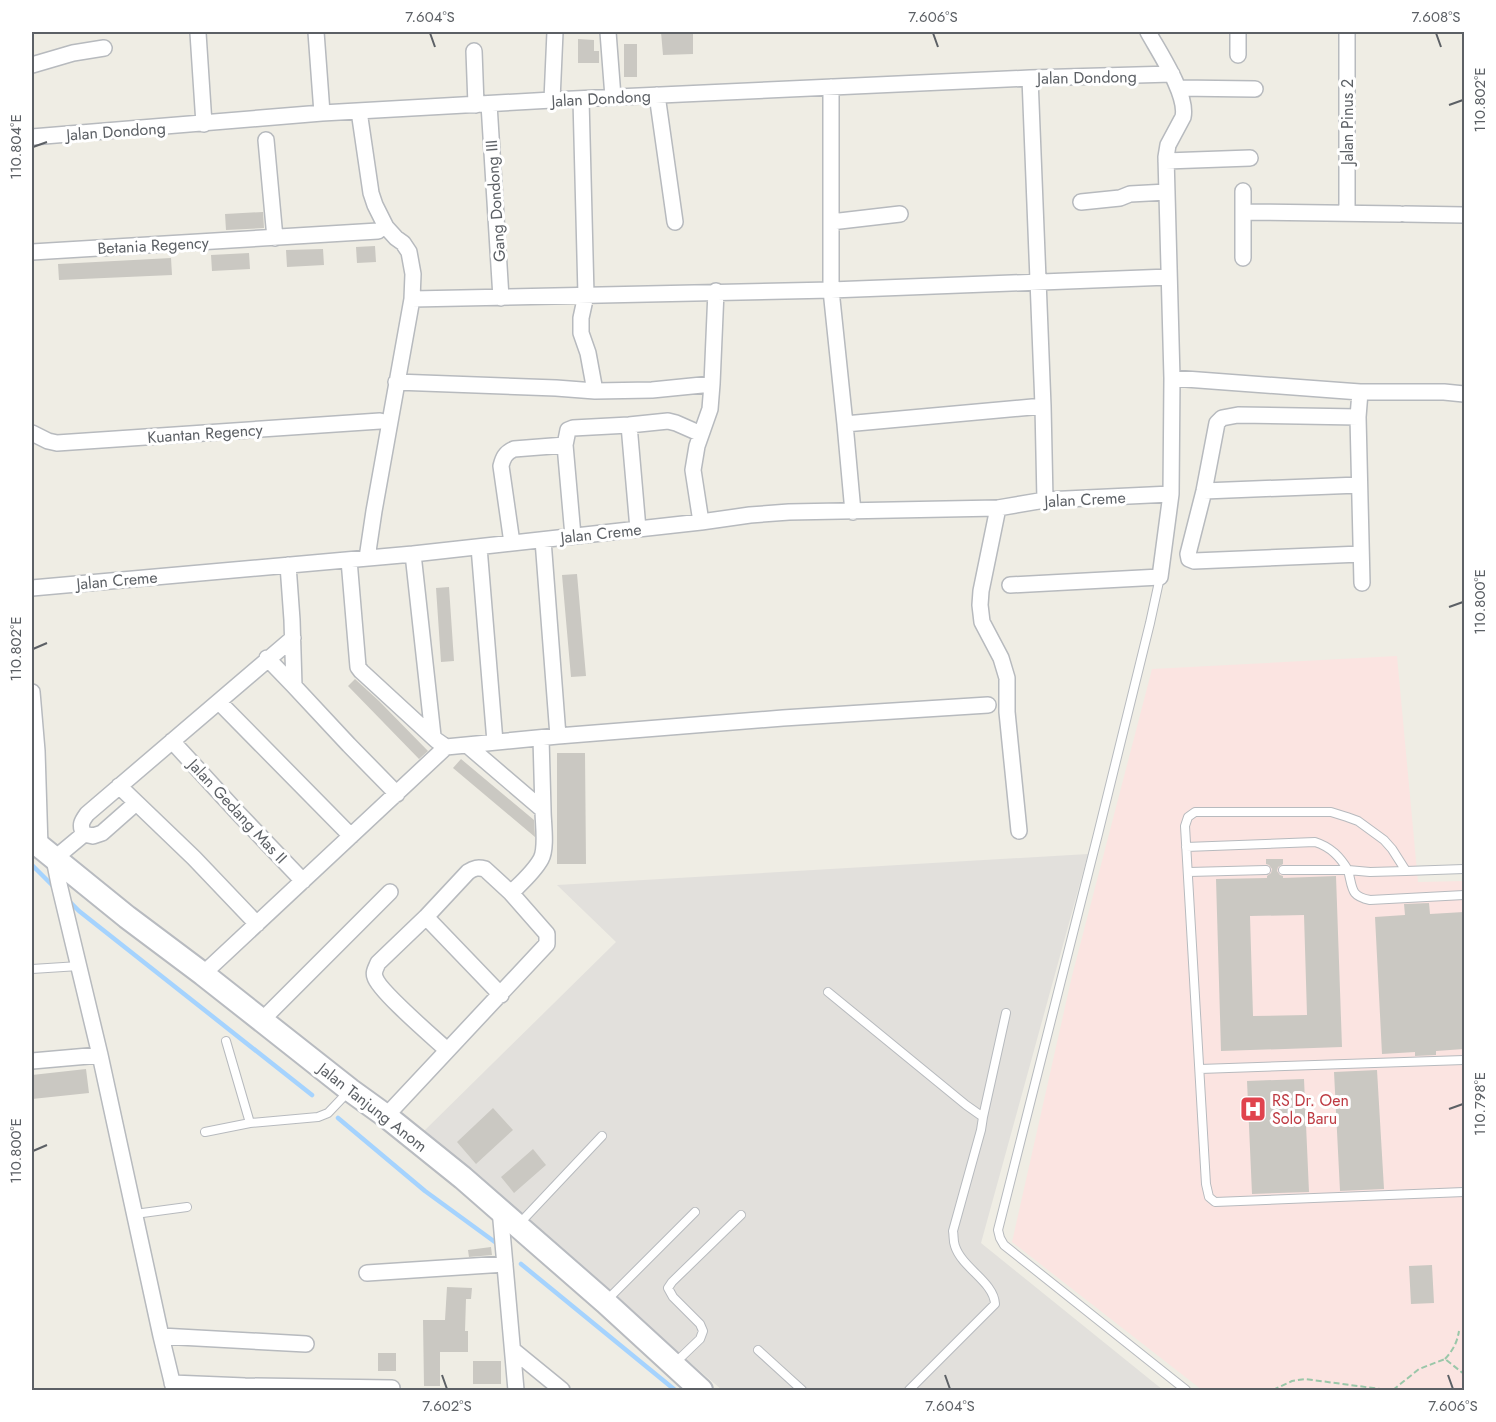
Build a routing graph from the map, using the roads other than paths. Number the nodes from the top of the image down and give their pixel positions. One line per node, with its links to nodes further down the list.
1 (316, 32): 22 (street)
2 (557, 32): 19 (street)
3 (608, 32): 17 (street)
4 (1149, 32): 13 (street)
5 (1238, 32): 10 (street)
6 (1347, 32): 32 (street, Jalan Pinus 2)
7 (198, 33): 23 (street)
8 (104, 48): 11 (street)
9 (474, 51): 20 (street, Gang Dondong III)
10 (1238, 55)
11 (32, 65)
12 (1030, 78): 13 (street, Jalan Dondong); 14 (street, Jalan Dondong); 42 (street)
13 (1175, 81): 15 (street, Jalan Dondong); 27 (street)
14 (831, 87): 16 (street, Jalan Dondong); 36 (street)
15 (1255, 89)
16 (657, 95): 17 (street, Jalan Dondong); 35 (street)
17 (613, 97): 18 (street, Jalan Dondong)
18 (581, 99): 19 (street, Jalan Dondong); 45 (street)
19 (552, 100): 20 (street, Jalan Dondong)
20 (482, 104): 21 (street, Jalan Dondong); 46 (street, Gang Dondong III)
21 (359, 111): 22 (street, Jalan Dondong); 47 (street)
22 (322, 113): 23 (street, Jalan Dondong)
23 (204, 124): 24 (street, Jalan Dondong)
24 (32, 137)
25 (266, 140): 38 (street)
26 (1250, 158): 27 (street)
27 (1166, 161): 29 (street)
28 (1243, 191): 31 (street)
29 (1167, 192): 30 (street); 41 (street)
30 (1081, 202)
31 (1244, 212): 32 (street); 40 (street)
32 (1347, 213): 34 (street)
33 (900, 214): 36 (street)
34 (1464, 215)
35 (675, 222)
36 (831, 222): 43 (street)
37 (378, 231): 38 (street, Betania Regency)
38 (275, 238): 39 (street, Betania Regency)
39 (32, 252)
40 (1243, 258)
41 (1169, 277): 42 (street); 48 (street)
42 (1038, 281): 43 (street); 54 (street)
43 (831, 290): 44 (street); 57 (street)
44 (716, 291): 45 (street); 50 (street)
45 (586, 295): 46 (street); 51 (street)
46 (501, 298): 47 (street)
47 (412, 299): 49 (street)
48 (1172, 378): 52 (street); 64 (street)
49 (396, 382): 51 (street); 76 (street)
50 (712, 384): 51 (street); 60 (street)
51 (595, 391)
52 (1360, 392): 53 (street); 55 (street)
53 (1464, 394)
54 (1043, 406): 57 (street); 65 (street)
55 (1358, 417): 62 (street); 63 (street)
56 (380, 421): 59 (street, Kuantan Regency)
57 (846, 424): 67 (street)
58 (629, 425): 60 (street); 61 (street); 69 (street)
59 (32, 434)
60 (700, 434): 68 (street)
61 (566, 446): 70 (street); 72 (street)
62 (1359, 485): 63 (street); 75 (street)
63 (1204, 491): 75 (street)
64 (1171, 494): 65 (street, Jalan Creme); 79 (street)
65 (1045, 500): 66 (street, Jalan Creme)
66 (998, 508): 67 (street, Jalan Creme); 100 (street)
67 (853, 512): 68 (street, Jalan Creme)
68 (701, 522): 69 (street, Jalan Creme)
69 (638, 529): 70 (street, Jalan Creme)
70 (573, 536): 71 (street, Jalan Creme)
71 (543, 540): 72 (street, Jalan Creme); 90 (street)
72 (512, 543): 73 (street, Jalan Creme)
73 (479, 547): 74 (street, Jalan Creme); 93 (street)
74 (412, 554): 76 (street, Jalan Creme); 89 (street)
75 (1361, 554): 80 (street)
76 (367, 558): 77 (street, Jalan Creme)
77 (350, 560): 78 (street, Jalan Creme); 89 (street)
78 (288, 565): 82 (street, Jalan Creme); 83 (street)
79 (1160, 577): 81 (street); 158 (lane)
80 (1362, 583)
81 (1010, 585)
82 (32, 588)
83 (293, 638): 84 (street); 85 (street)
84 (267, 658): 85 (street); 87 (street)
85 (294, 686): 97 (street)
86 (32, 692): 103 (street)
87 (219, 702): 92 (street); 102 (street)
88 (988, 705): 90 (street)
89 (433, 736): 95 (street)
90 (558, 736): 91 (street)
91 (541, 738): 93 (street); 99 (street)
92 (172, 741): 96 (street); 111 (street, Jalan Gedang Mas II)
93 (495, 742): 94 (street)
94 (467, 745): 95 (street); 99 (street)
95 (446, 747): 97 (street)
96 (119, 786): 98 (street); 101 (street)
97 (397, 794): 102 (street)
98 (136, 803): 101 (street); 116 (street)
99 (543, 810): 113 (street)
100 (1019, 831)
101 (84, 834): 103 (street)
102 (351, 836): 111 (street)
103 (38, 845): 117 (street); 119 (main road, Jalan Tanjung Anom)
104 (1186, 847): 108 (lane); 109 (lane); 110 (lane)
105 (1464, 869): 109 (lane)
106 (1266, 870): 110 (lane)
107 (1283, 870): 108 (lane)
108 (1348, 870): 109 (lane); 114 (lane)
109 (1406, 871)
110 (1189, 872): 129 (lane)
111 (303, 881): 116 (street)
112 (390, 892): 123 (street)
113 (511, 893): 115 (street); 121 (street)
114 (1464, 895)
115 (426, 917): 121 (street); 125 (street)
116 (257, 924): 119 (street)
117 (79, 966): 118 (lane); 126 (street)
118 (32, 969)
119 (204, 974): 123 (main road, Jalan Tanjung Anom)
120 (828, 992): 132 (lane)
121 (501, 995): 125 (street)
122 (1006, 1013): 132 (lane)
123 (262, 1020): 130 (main road, Jalan Tanjung Anom)
124 (226, 1041): 133 (lane)
125 (447, 1050): 131 (street)
126 (100, 1055): 128 (street); 140 (street)
127 (1464, 1060): 129 (lane)
128 (32, 1061)
129 (1200, 1069): 136 (lane)
130 (350, 1090): 131 (main road, Jalan Tanjung Anom); 133 (lane)
131 (386, 1116): 138 (main road, Jalan Tanjung Anom)
132 (983, 1117): 157 (lane)
133 (249, 1123): 134 (lane)
134 (205, 1131)
135 (602, 1136): 142 (lane)
136 (1464, 1192)
137 (187, 1207): 140 (lane)
138 (500, 1209): 142 (main road, Jalan Tanjung Anom); 143 (street)
139 (695, 1212): 145 (lane)
140 (135, 1214): 146 (street)
141 (741, 1215): 150 (lane)
142 (518, 1225): 145 (main road, Jalan Tanjung Anom)
143 (505, 1264): 144 (street); 148 (street)
144 (367, 1273)
145 (605, 1302): 150 (main road, Jalan Tanjung Anom)
146 (161, 1336): 147 (street); 151 (street)
147 (306, 1344)
148 (513, 1350): 153 (street); 154 (street)
149 (758, 1350): 156 (lane)
150 (672, 1365): 155 (main road, Jalan Tanjung Anom)
151 (173, 1387): 152 (street)
152 (392, 1388)
153 (516, 1390)
154 (562, 1390)
155 (701, 1390)
156 (802, 1390)
157 (909, 1390)
158 (1186, 1390)

